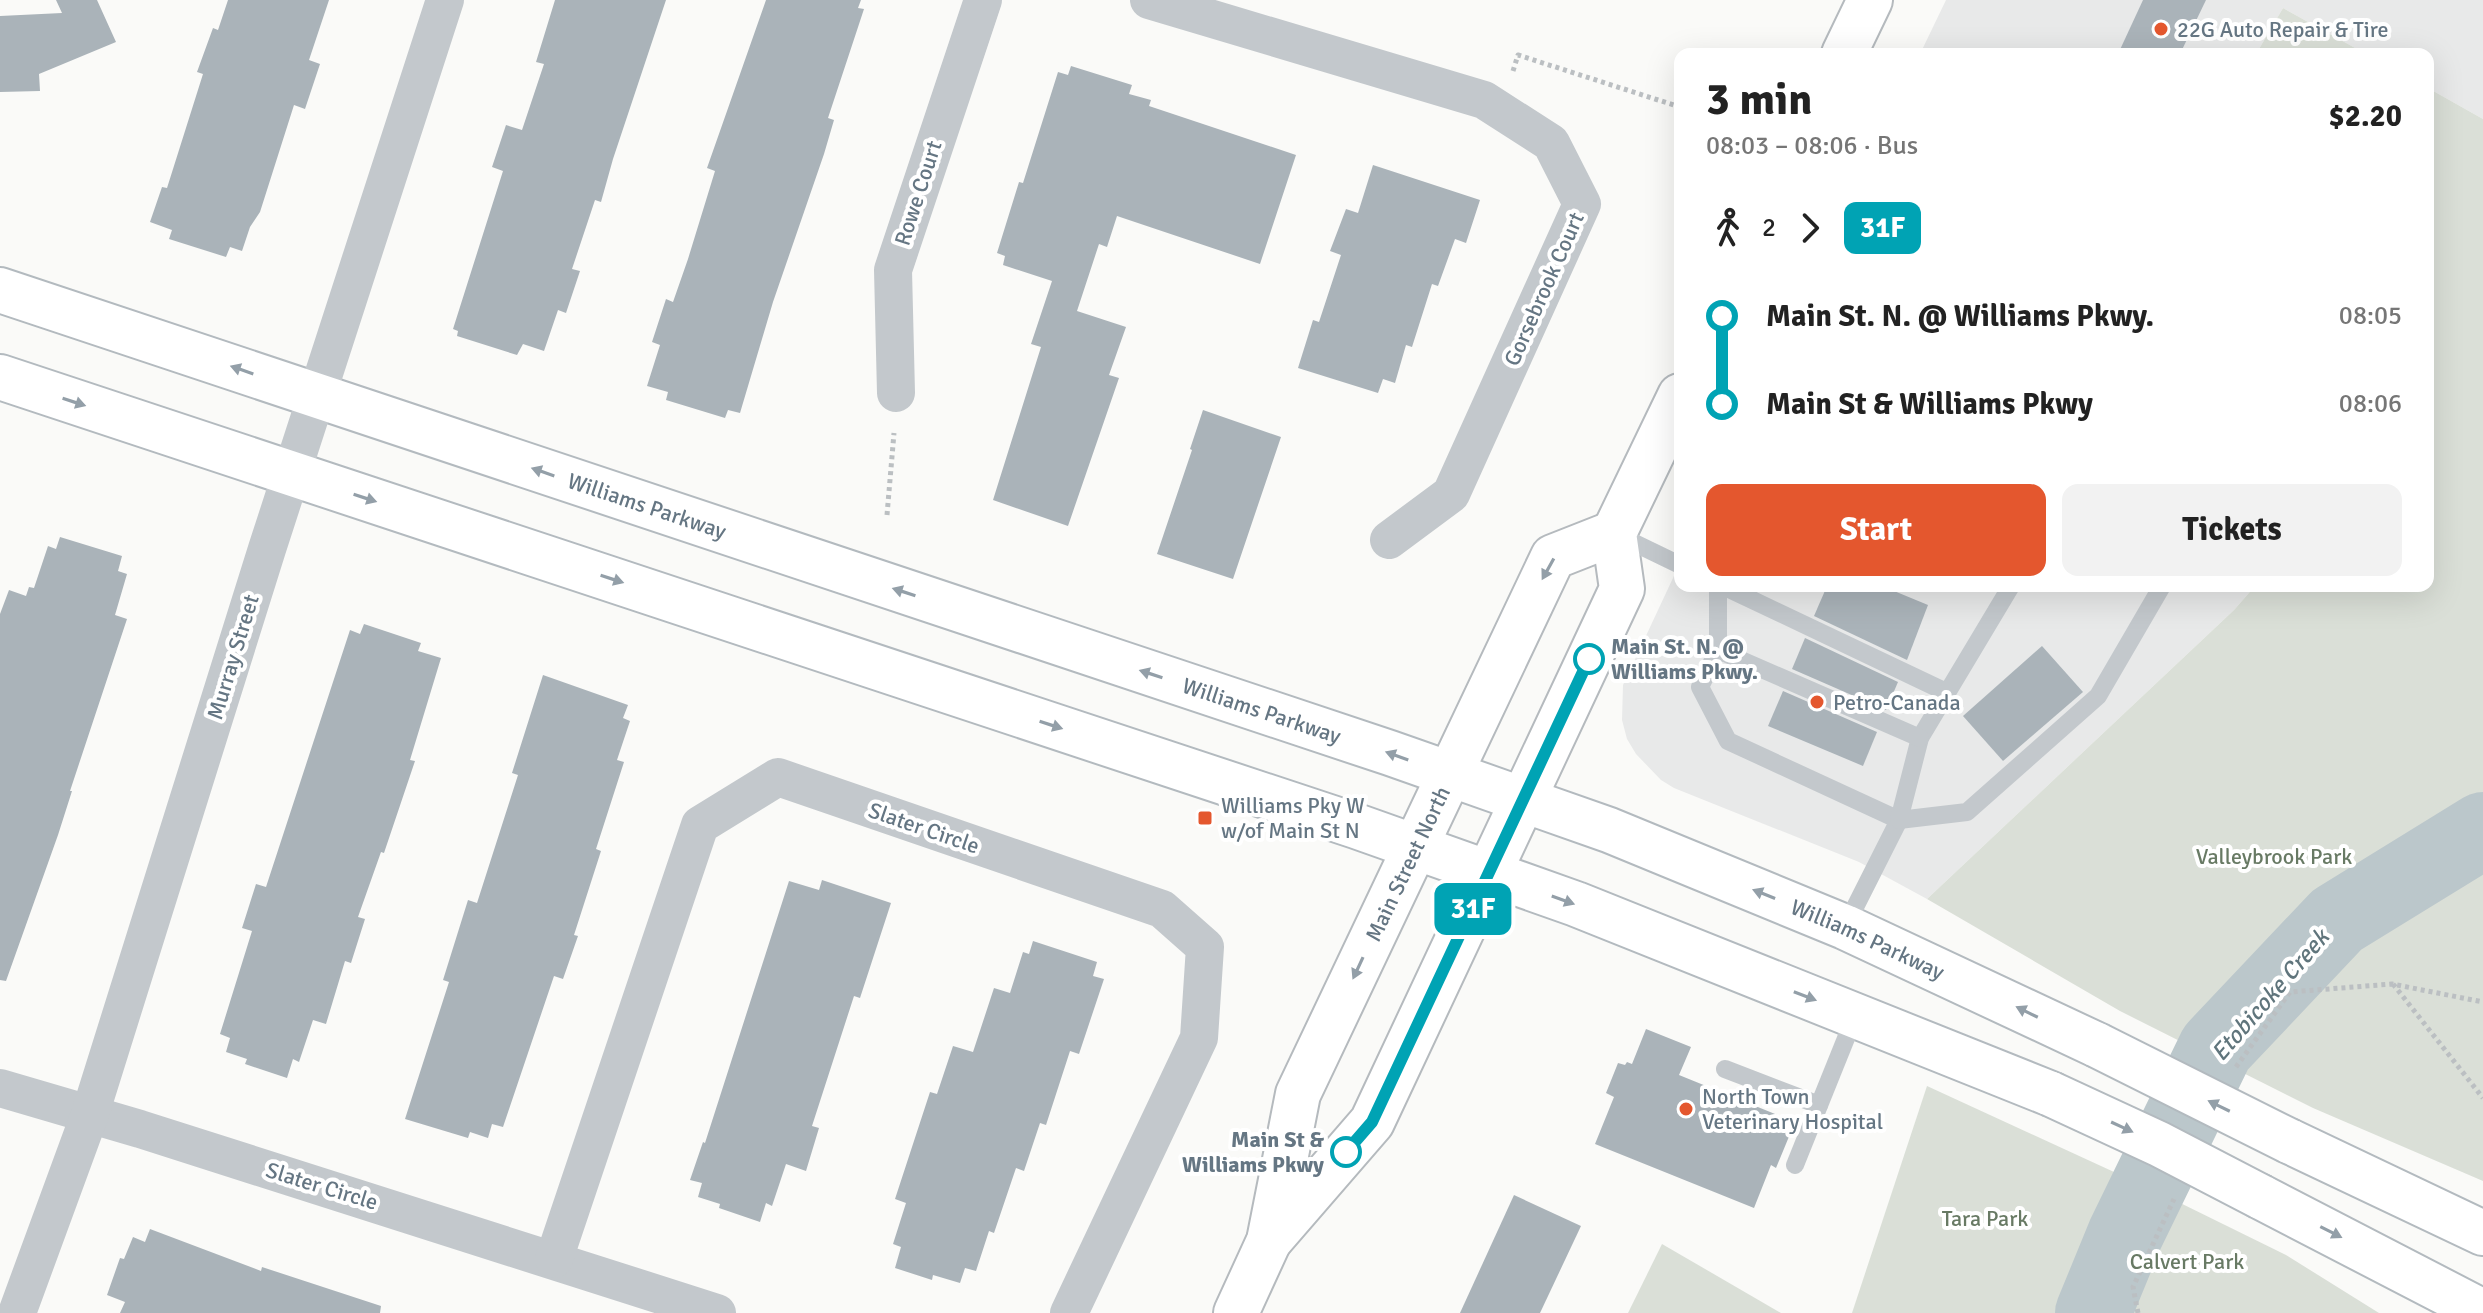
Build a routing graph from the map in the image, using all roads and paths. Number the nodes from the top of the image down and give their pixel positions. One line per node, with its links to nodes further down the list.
1 (445, 0): 11 (street, Murray Street)
2 (983, 0): 10 (street, Rowe Court)
3 (1149, 0): 7 (street, Gorsebrook Court)
4 (1870, 0): 5 (main road)
5 (1847, 48)
6 (1674, 105): 7 (path)
7 (1501, 111): 16 (street, Gorsebrook Court)
8 (0, 290): 11 (main road, Williams Parkway, one-way to 8)
9 (0, 377): 13 (main road, one-way to 13)
10 (896, 393): 14 (path)
11 (316, 395): 13 (street, Murray Street); 25 (main road, Williams Parkway, one-way to 11)
12 (1674, 408): 15 (main road)
13 (291, 473): 28 (main road, one-way to 28); 37 (street, Murray Street)
14 (887, 515)
15 (1614, 533): 17 (lane); 25 (main road, Main Street North, one-way to 25); 26 (main road, Main Street North)
16 (1389, 540)
17 (1674, 562)
18 (1721, 592): 22 (lane)
19 (1734, 592): 23 (lane)
20 (2007, 592): 23 (lane)
21 (2159, 592): 27 (lane)
22 (1718, 650): 24 (lane); 27 (lane)
23 (1946, 692): 24 (lane)
24 (1920, 738): 27 (lane)
25 (1450, 774): 26 (main road, Williams Parkway); 28 (main road, Main Street North)
26 (1524, 801): 29 (main road, Main Street North); 30 (main road, Williams Parkway, one-way to 26)
27 (1899, 820): 30 (lane)
28 (1415, 847): 29 (main road); 40 (main road, Main Street North, one-way to 40)
29 (1490, 874): 32 (main road, one-way to 32); 40 (main road, Main Street North)
30 (1845, 927): 39 (main road, Williams Parkway, one-way to 30, bridge)
31 (2483, 1002): 35 (path)
32 (1855, 1016): 36 (lane); 42 (main road, one-way to 42, bridge)
33 (1725, 1069): 36 (lane)
34 (0, 1088): 37 (street, Slater Circle)
35 (2483, 1098)
36 (1819, 1105): 38 (lane)
37 (90, 1114): 41 (street, Slater Circle); 43 (street, Murray Street)
38 (1795, 1165)
39 (2483, 1233)
40 (1269, 1241): 46 (main road, Main Street North)
41 (554, 1259): 44 (street, Slater Circle); 45 (street, Slater Circle)
42 (2483, 1312)
43 (17, 1313)
44 (717, 1313)
45 (1069, 1313)
46 (1236, 1313)

